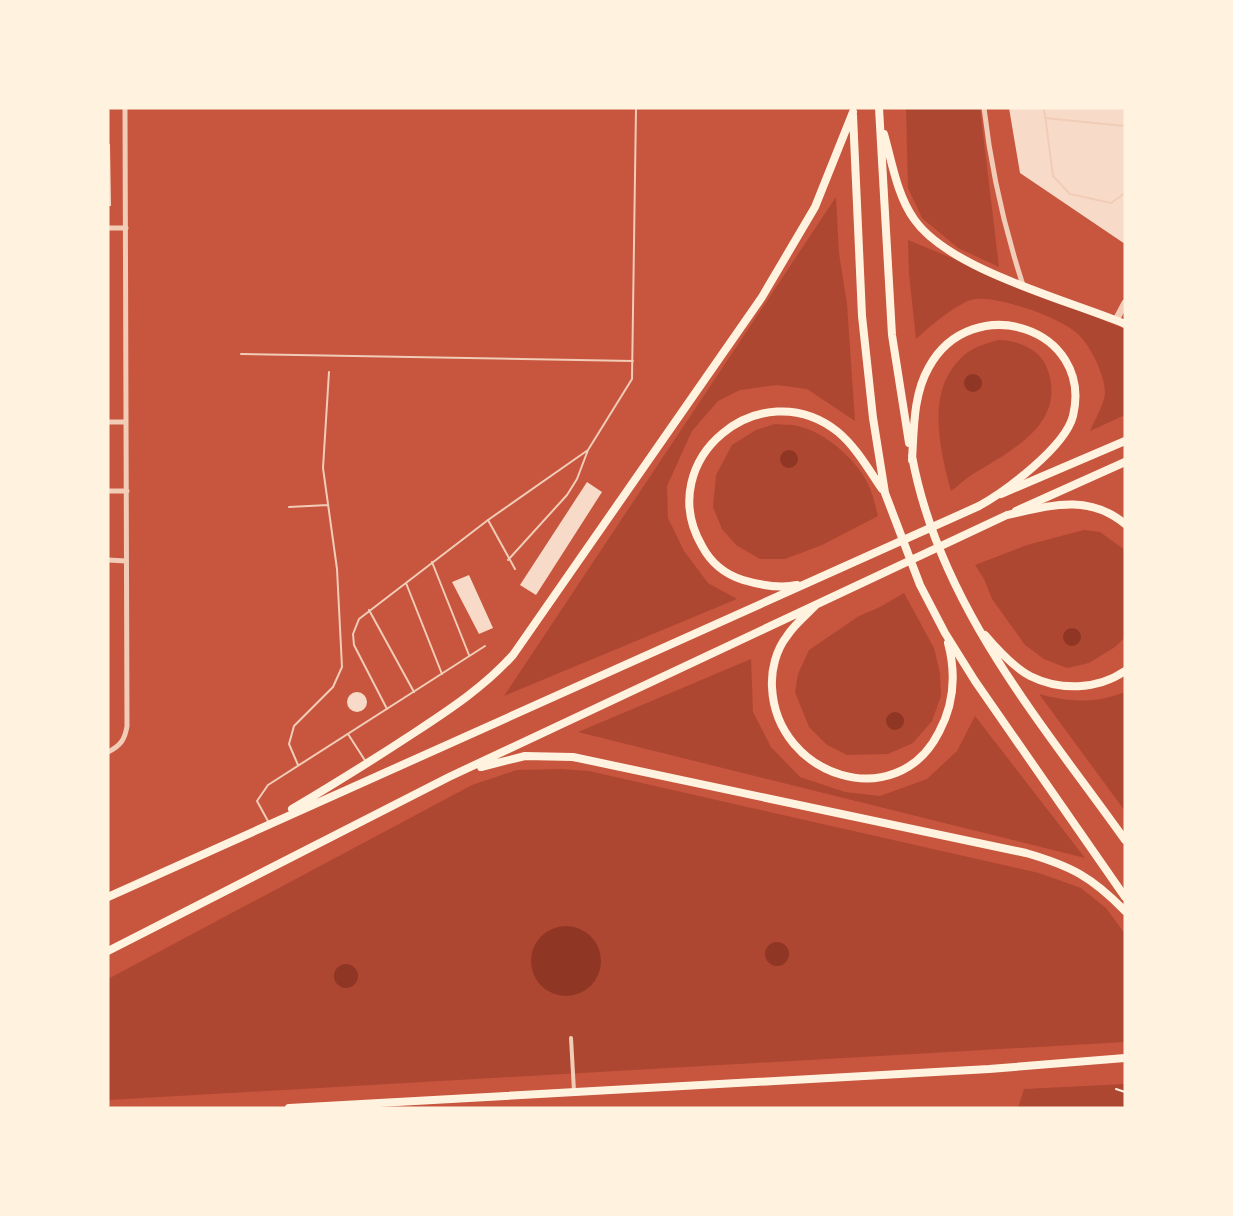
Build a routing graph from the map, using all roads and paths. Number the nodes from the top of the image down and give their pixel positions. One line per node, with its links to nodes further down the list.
1 (125, 108): 11 (street)
2 (636, 108): 17 (lane)
3 (984, 108): 12 (street)
4 (1044, 108): 7 (lane)
5 (853, 110): 27 (main road); 53 (main road)
6 (879, 112): 12 (main road); 23 (main road)
7 (1045, 118): 8 (lane); 9 (lane)
8 (1125, 126)
9 (1125, 193)
10 (108, 228): 11 (street)
11 (126, 228): 20 (street)
12 (1023, 285): 14 (main road)
13 (1125, 303): 14 (street)
14 (1116, 320): 15 (main road)
15 (1125, 324)
16 (241, 354): 17 (lane)
17 (633, 361): 22 (lane)
18 (329, 372): 29 (lane)
19 (108, 422): 20 (street)
20 (126, 422): 26 (street)
21 (1125, 441): 28 (main road)
22 (588, 450): 32 (lane); 35 (lane)
23 (912, 460): 28 (main road); 43 (main road)
24 (1125, 462): 31 (main road)
25 (108, 491): 26 (street)
26 (127, 491): 36 (street)
27 (885, 493): 39 (main road); 44 (main road)
28 (996, 497): 39 (main road)
29 (328, 505): 30 (lane); 54 (lane)
30 (289, 507)
31 (1007, 515): 33 (main road); 41 (main road)
32 (488, 520): 35 (lane); 37 (lane)
33 (1125, 524)
34 (108, 560): 36 (street)
35 (508, 560): 38 (lane)
36 (126, 561): 52 (street)
37 (432, 562): 40 (lane); 46 (lane)
38 (515, 569)
39 (812, 582): 56 (main road)
40 (406, 583): 42 (lane); 48 (lane)
41 (820, 601): 44 (main road); 55 (main road)
42 (369, 610): 49 (lane); 50 (lane)
43 (971, 618): 47 (main road); 57 (main road)
44 (945, 633): 59 (main road)
45 (485, 646): 46 (lane)
46 (470, 656): 48 (lane)
47 (1125, 671)
48 (442, 674): 49 (lane)
49 (414, 692): 50 (lane)
50 (387, 709): 51 (lane)
51 (348, 734): 53 (lane); 54 (lane)
52 (108, 752)
53 (368, 764): 56 (main road)
54 (298, 765): 56 (lane)
55 (449, 777): 60 (main road); 61 (main road)
56 (265, 825): 58 (main road)
57 (1125, 840)
58 (108, 897)
59 (1125, 897)
60 (1125, 910)
61 (108, 951)
62 (571, 1038): 65 (street)
63 (1125, 1058): 65 (main road)
64 (1116, 1089): 66 (path)
65 (574, 1092): 67 (main road)
66 (1125, 1092)
67 (289, 1108)

